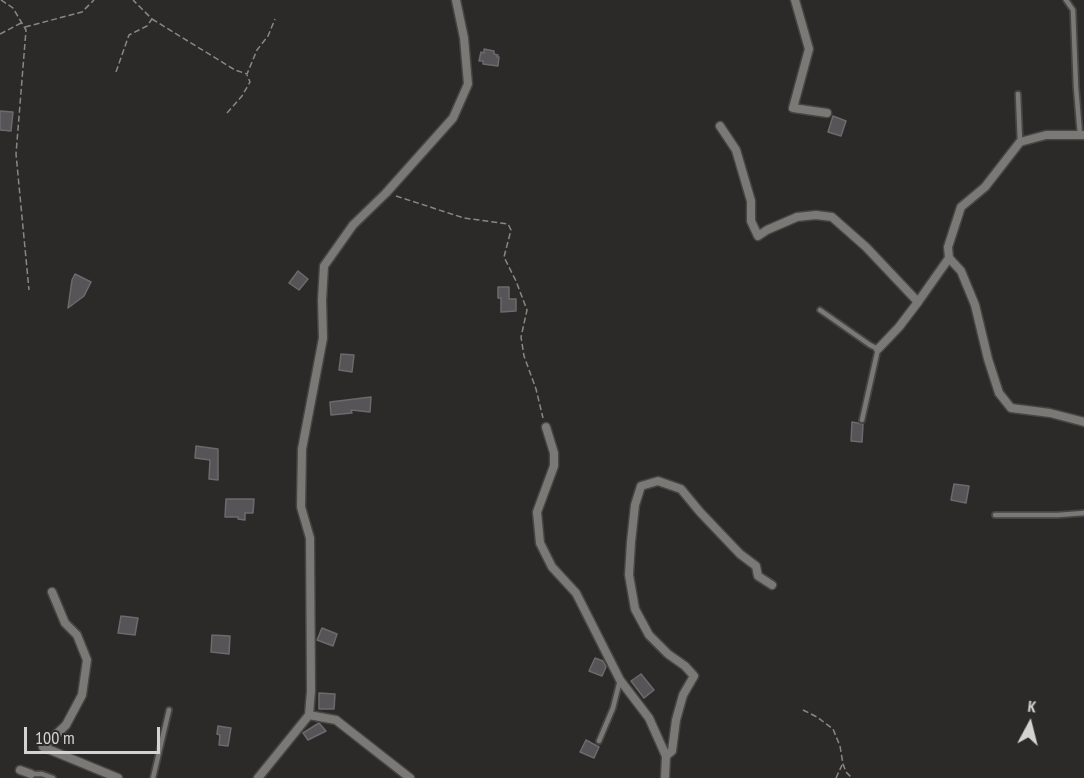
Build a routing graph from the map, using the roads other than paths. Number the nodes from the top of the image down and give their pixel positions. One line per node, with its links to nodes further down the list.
1 (456, 0): 22 (street)
2 (795, 0): 5 (street)
3 (1066, 0): 7 (lane)
4 (1018, 94): 8 (lane)
5 (827, 113)
6 (720, 126): 10 (street)
7 (1082, 135): 8 (street)
8 (1020, 142): 9 (street)
9 (949, 258): 10 (street); 14 (street)
10 (918, 302): 12 (street)
11 (820, 310): 12 (lane)
12 (878, 349): 13 (lane)
13 (862, 420)
14 (1084, 422)
15 (546, 427): 20 (street)
16 (1084, 513): 17 (lane)
17 (995, 515)
18 (772, 585): 24 (street)
19 (52, 592): 29 (street)
20 (620, 680): 23 (lane); 24 (street)
21 (168, 710): 30 (lane)
22 (309, 715): 27 (street); 31 (street)
23 (599, 741)
24 (666, 756): 32 (street)
25 (20, 770): 26 (street)
26 (31, 774): 28 (lane)
27 (262, 777)
28 (53, 778)
29 (118, 778)
30 (153, 778)
31 (410, 778)
32 (665, 778)

